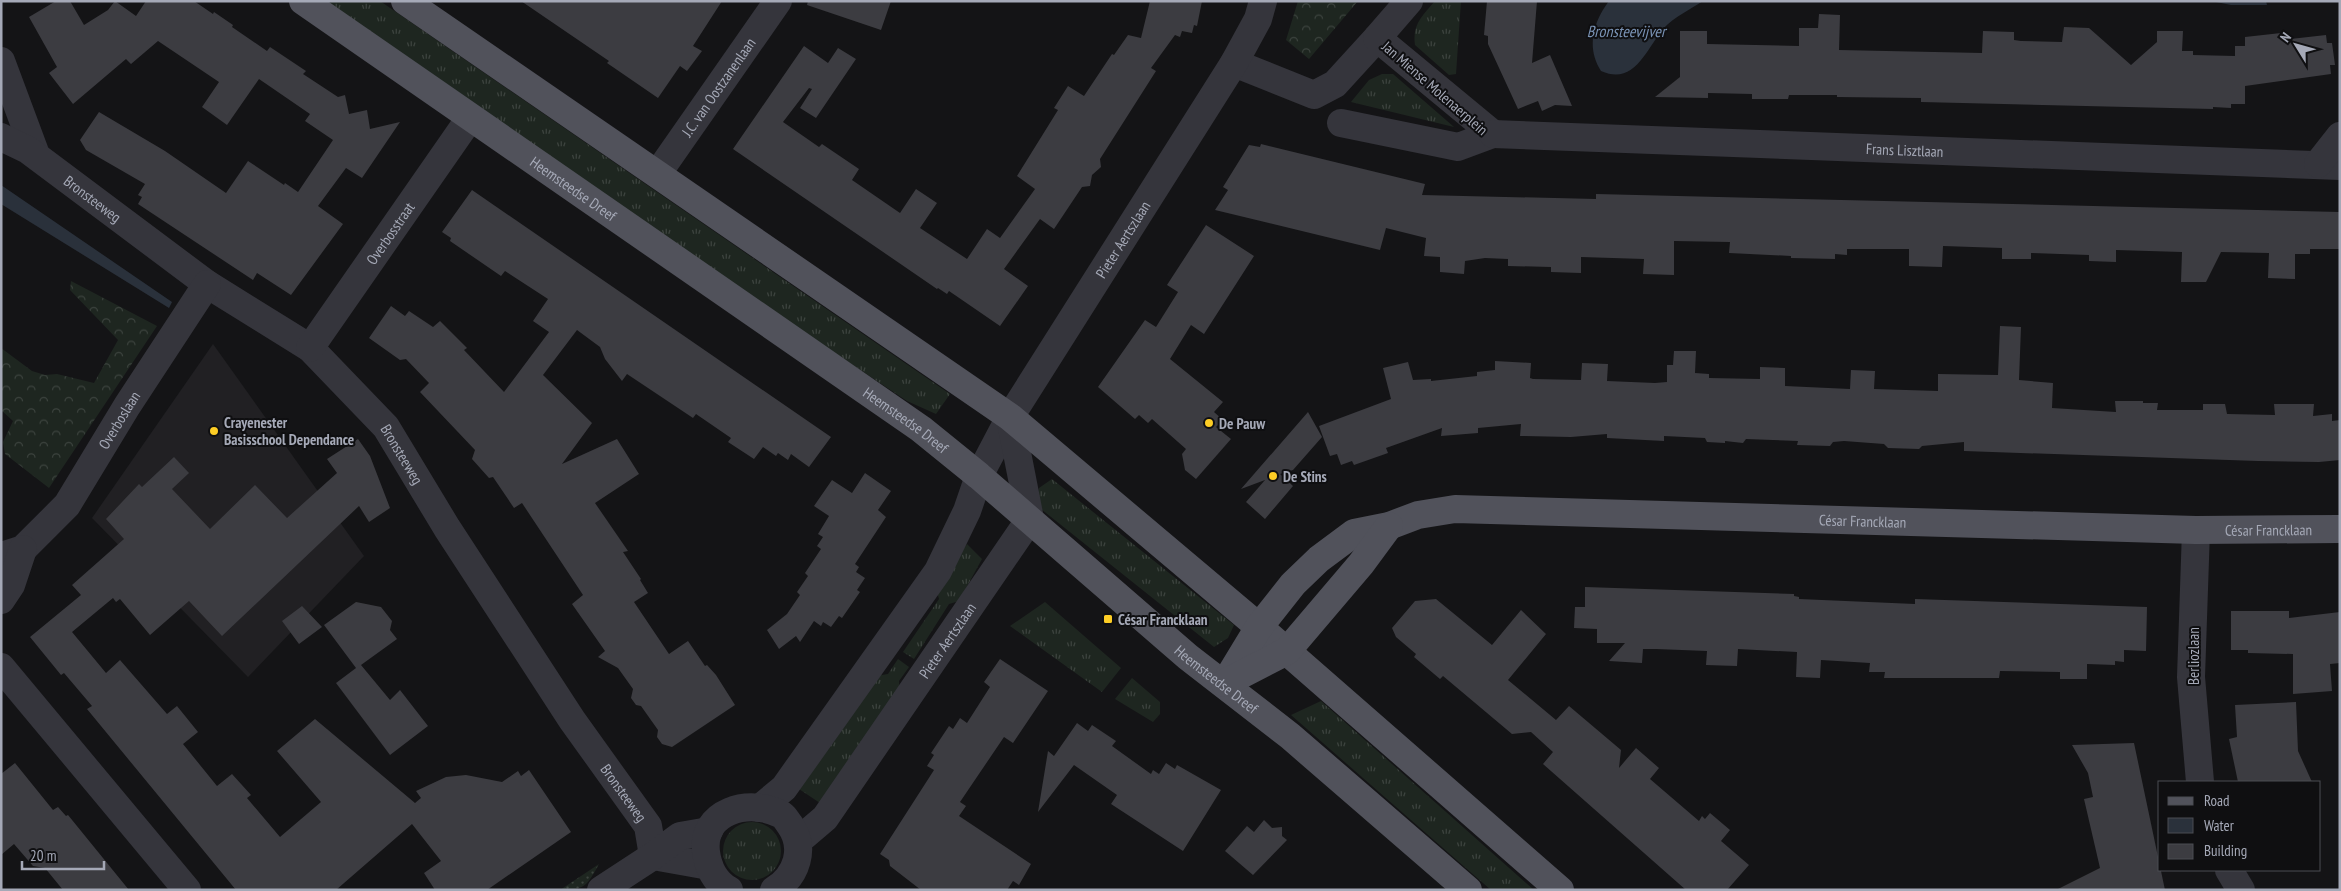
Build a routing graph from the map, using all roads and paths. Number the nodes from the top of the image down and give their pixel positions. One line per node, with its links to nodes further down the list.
1 (303, 1): 9 (main road, Heemsteedse Dreef)
2 (405, 1): 16 (main road)
3 (778, 1): 16 (street, J.C. van Oostzanenlaan)
4 (1263, 1): 8 (street)
5 (1408, 1): 6 (street, Jan Miense Molenaerplein)
6 (1377, 38): 8 (street, Jan Miense Molenaerplein); 11 (street, Jan Miense Molenaerplein)
7 (1, 61): 14 (street)
8 (1234, 62): 19 (street, Pieter Aertszlaan)
9 (470, 118): 18 (street, Overbosstraat); 20 (main road, Heemsteedse Dreef)
10 (1341, 122): 11 (street, Jan Miense Molenaerplein)
11 (1493, 134): 15 (street, Frans Lisztlaan)
12 (2340, 136): 15 (street, Frans Lisztlaan)
13 (1, 137): 14 (street, Bronsteeweg)
14 (36, 156): 17 (street, Bronsteeweg)
15 (2329, 165)
16 (658, 174): 19 (main road)
17 (207, 284): 18 (street, Bronsteeweg); 25 (street, Overboslaan)
18 (310, 348): 35 (street, Bronsteeweg)
19 (1010, 417): 20 (street, Pieter Aertszlaan); 21 (street); 27 (main road)
20 (979, 476): 21 (main road, Heemsteedse Dreef); 32 (street, Pieter Aertszlaan)
21 (1030, 519): 30 (main road, Heemsteedse Dreef); 34 (street, Pieter Aertszlaan)
22 (1389, 526): 23 (main road, César Francklaan); 27 (main road, César Francklaan); 28 (main road)
23 (2196, 530): 24 (main road, César Francklaan); 31 (street, Berliozlaan)
24 (2340, 530)
25 (12, 552): 26 (street, Overboslaan)
26 (1, 600)
27 (1259, 627): 28 (main road); 30 (main road, César Francklaan)
28 (1287, 651): 30 (main road); 43 (main road)
29 (1, 667): 39 (street)
30 (1225, 683): 42 (main road, Heemsteedse Dreef)
31 (2200, 781)
32 (760, 808): 33 (street); 34 (street)
33 (708, 831): 35 (street); 36 (street)
34 (798, 841): 38 (street)
35 (653, 856): 36 (street); 40 (street)
36 (709, 866): 41 (street)
37 (2230, 871): 44 (street)
38 (785, 887)
39 (187, 890)
40 (601, 890)
41 (729, 890)
42 (1468, 890)
43 (1560, 890)
44 (2241, 890)

